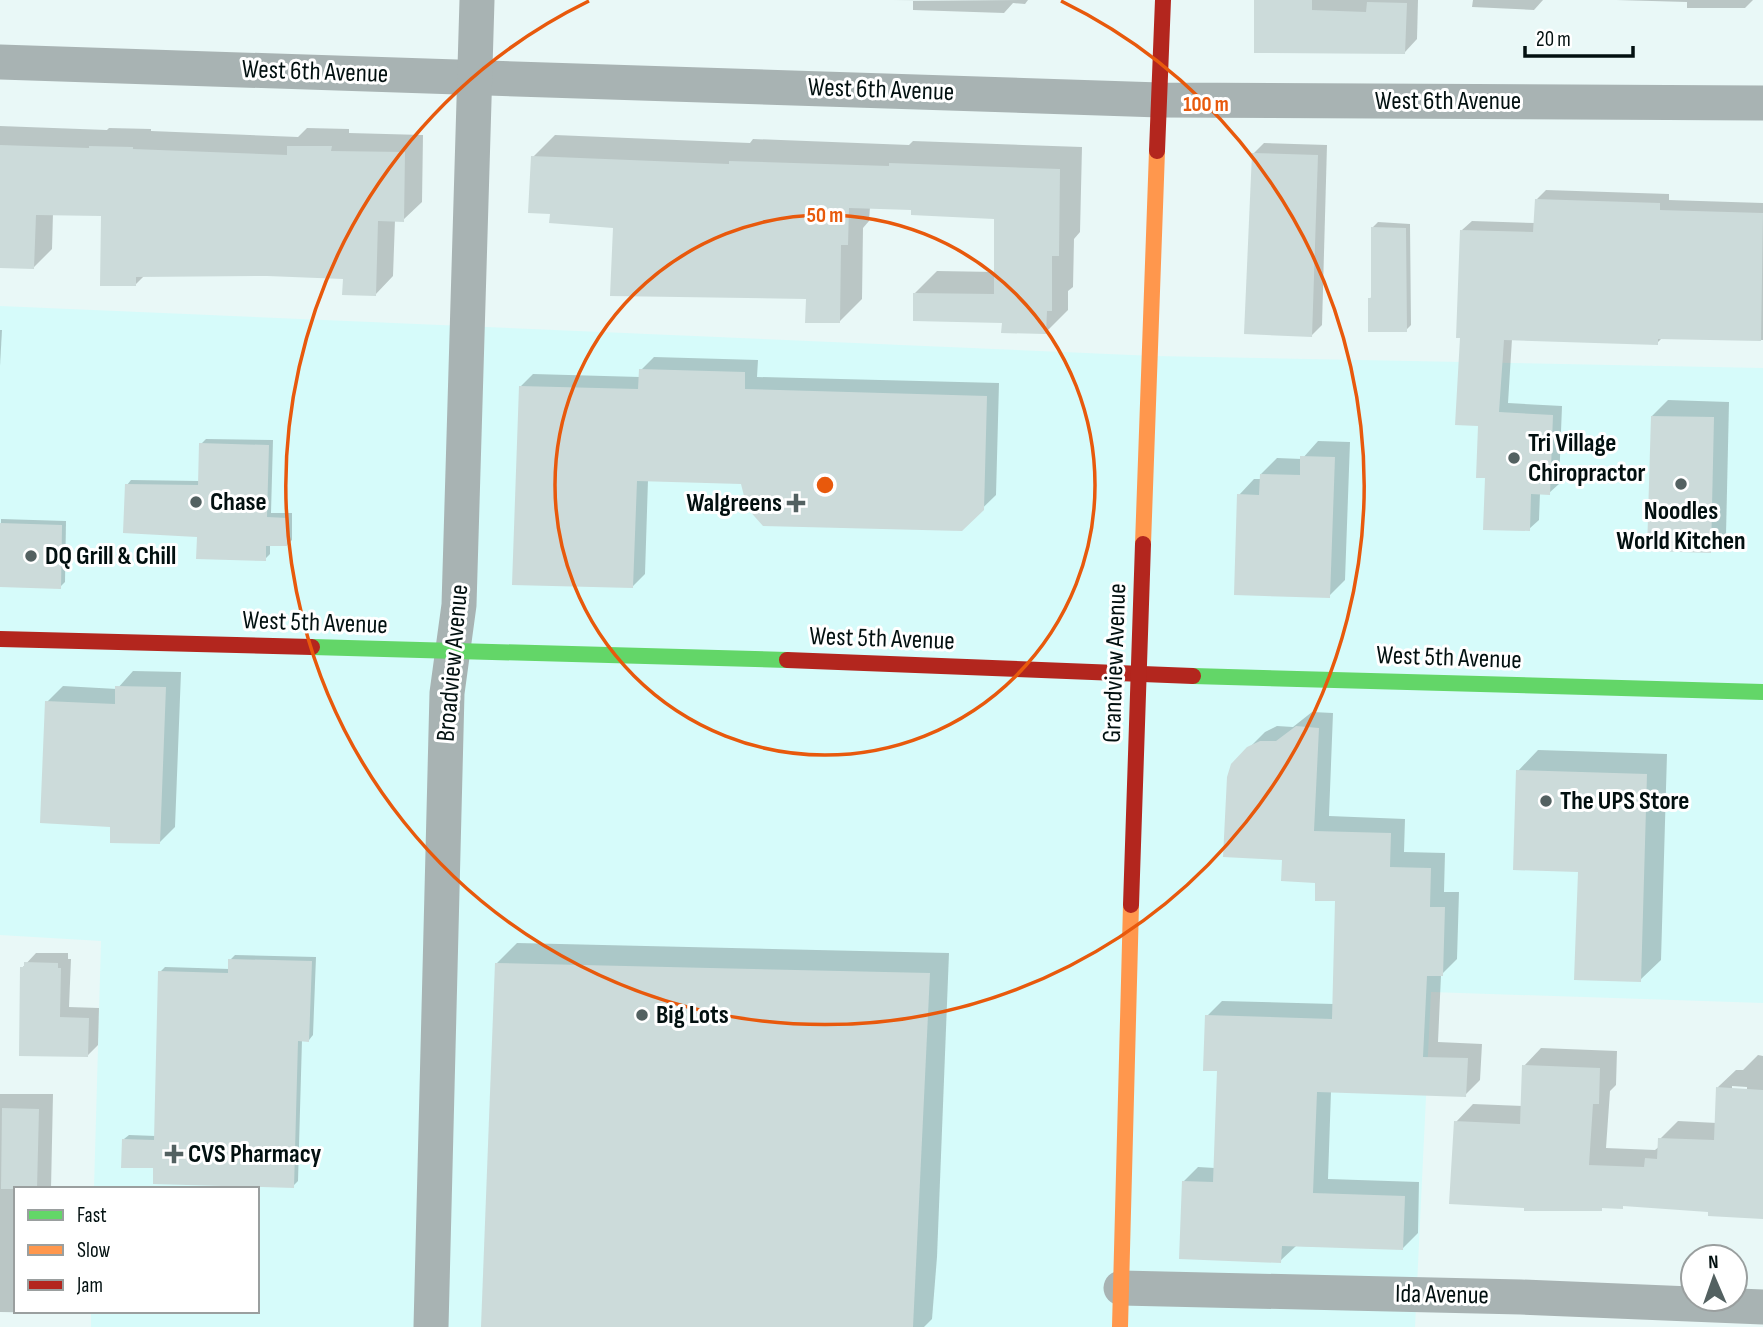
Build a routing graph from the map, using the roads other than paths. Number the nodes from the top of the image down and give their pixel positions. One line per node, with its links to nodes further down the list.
1 (477, 0): 4 (street, Broadview Avenue)
2 (1163, 0): 5 (main road, Grandview Avenue)
3 (0, 62): 4 (street, West 6th Avenue)
4 (474, 77): 5 (street, West 6th Avenue); 8 (street, Broadview Avenue)
5 (1160, 100): 6 (street, West 6th Avenue); 9 (main road, Grandview Avenue)
6 (1763, 103)
7 (0, 639): 8 (main road, West 5th Avenue)
8 (453, 652): 9 (main road, West 5th Avenue); 13 (street, Broadview Avenue)
9 (1140, 675): 10 (main road, West 5th Avenue); 11 (main road, Grandview Avenue)
10 (1763, 692)
11 (1121, 1288): 12 (street, Ida Avenue); 14 (main road, Grandview Avenue)
12 (1763, 1307)
13 (431, 1327)
14 (1120, 1327)

